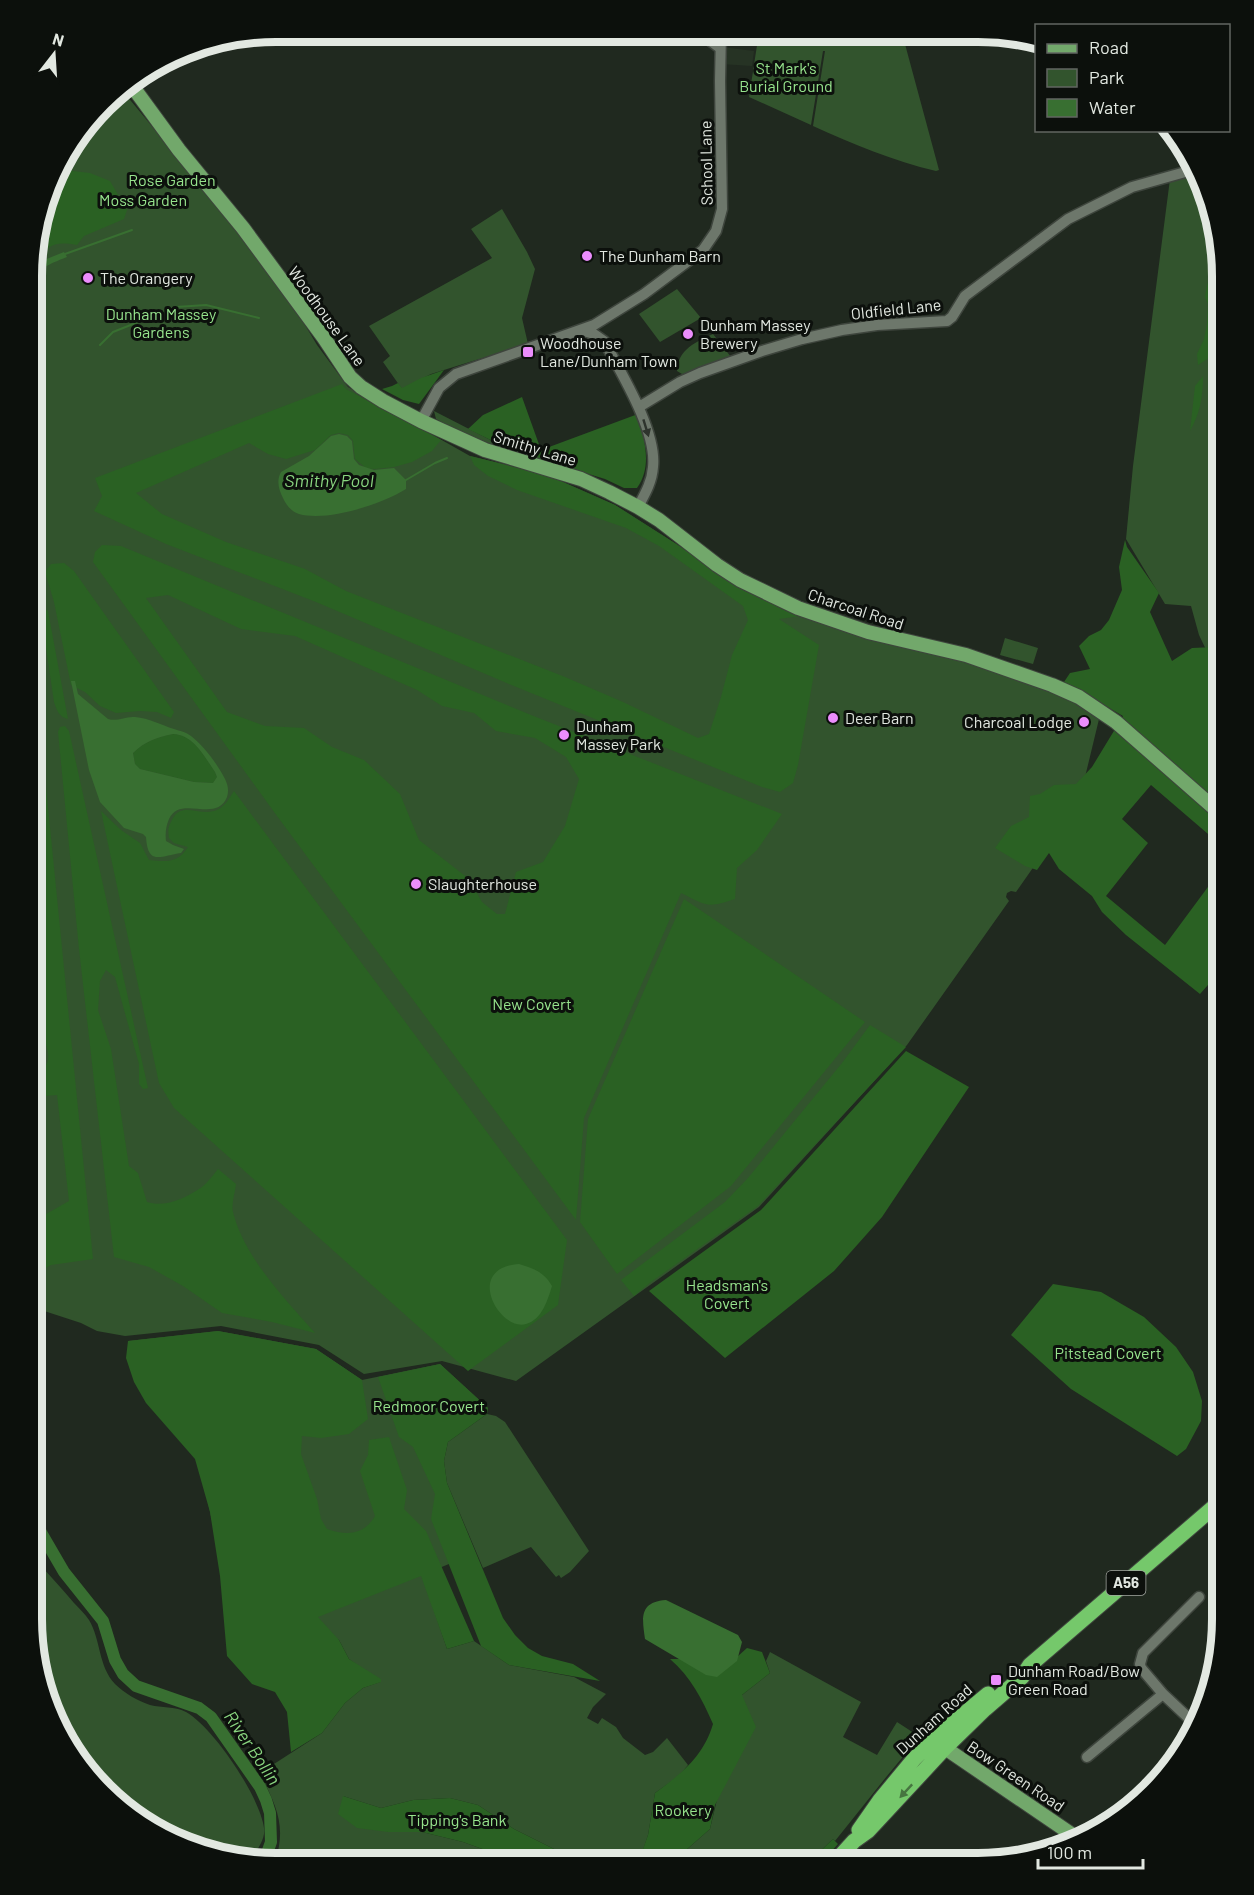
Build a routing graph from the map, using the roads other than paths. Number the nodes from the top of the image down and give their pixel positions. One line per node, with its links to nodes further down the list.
1 (712, 42): 3 (street)
2 (720, 42): 3 (street, School Lane)
3 (720, 48): 6 (street, School Lane)
4 (135, 89): 10 (main road, Woodhouse Lane)
5 (1187, 171): 9 (street, Oldfield Lane)
6 (606, 319): 7 (street, School Lane); 8 (street)
7 (583, 331): 8 (street); 10 (street)
8 (604, 341): 9 (street)
9 (639, 407): 11 (street, one-way to 11)
10 (421, 421): 11 (main road, Smithy Lane)
11 (638, 507): 12 (main road, Charcoal Road)
12 (1212, 806)
13 (1212, 1509): 17 (highway, Dunham Road / A56)
14 (1199, 1597): 15 (street)
15 (1163, 1694): 16 (street); 18 (street)
16 (1189, 1719)
17 (940, 1743): 19 (main road, Bow Green Road); 20 (highway, Dunham Road / A56)
18 (1087, 1757)
19 (1071, 1834)
20 (843, 1853)

